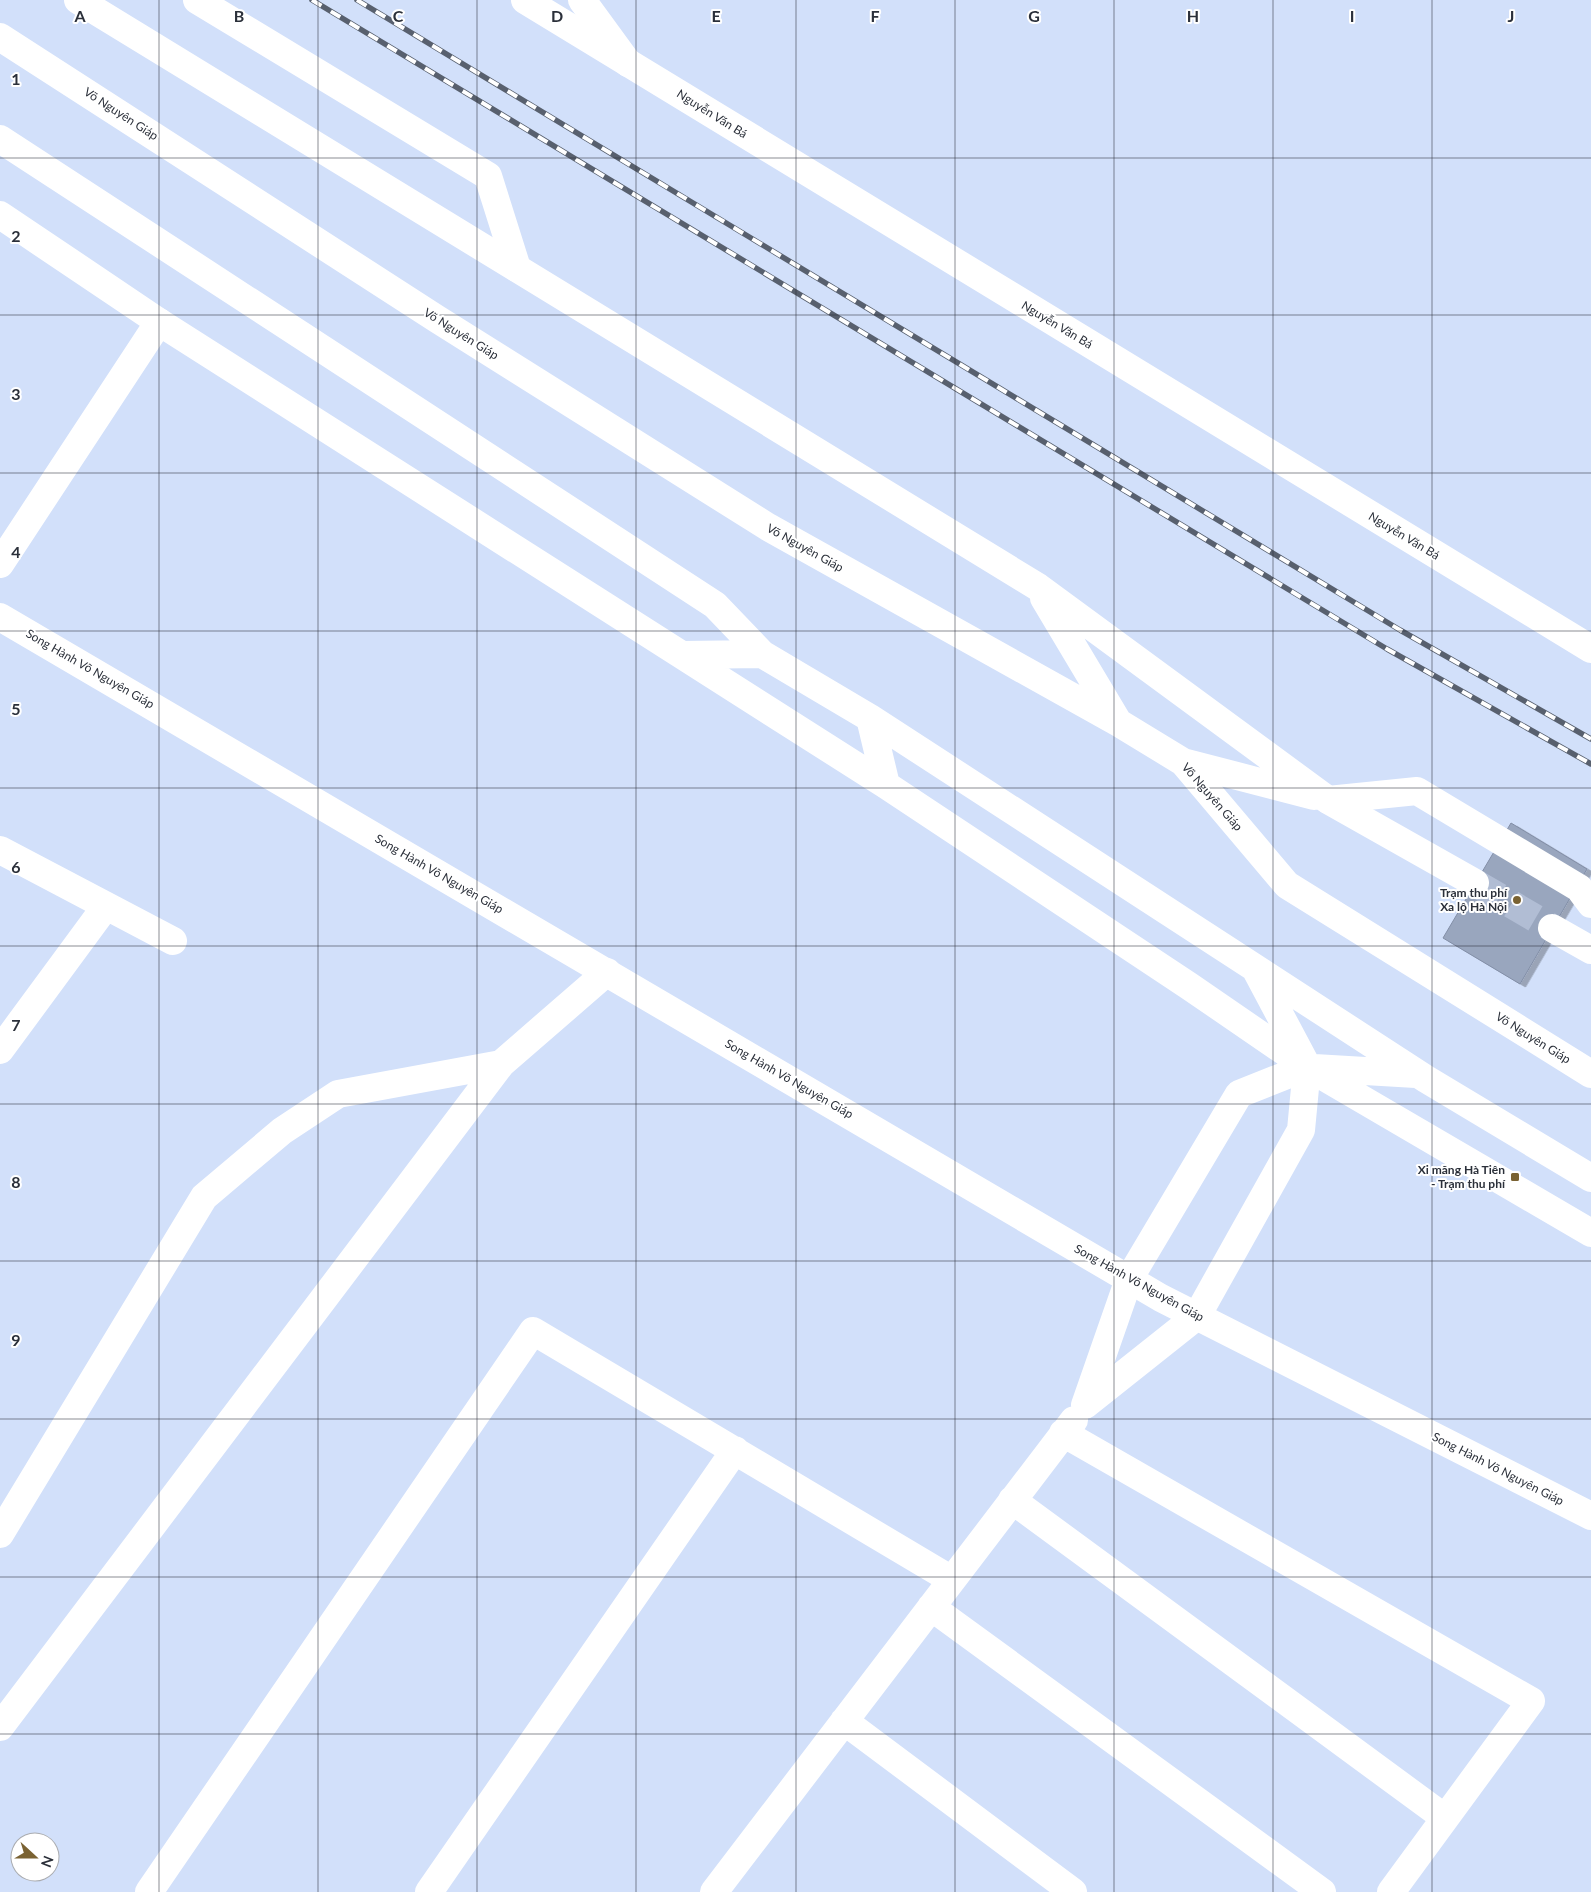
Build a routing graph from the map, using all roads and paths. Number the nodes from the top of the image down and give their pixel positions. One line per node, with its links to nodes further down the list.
1 (78, 0): 9 (main road)
2 (198, 0): 9 (main road)
3 (525, 0): 6 (main road, Nguyễn Văn Bá)
4 (582, 0): 6 (main road)
5 (0, 37): 18 (main road, Võ Nguyên Giáp)
6 (628, 63): 14 (main road, Nguyễn Văn Bá)
7 (0, 139): 15 (main road)
8 (0, 214): 10 (main road)
9 (517, 268): 12 (main road)
10 (159, 322): 11 (main road); 16 (main road)
11 (0, 564)
12 (1038, 587): 18 (main road); 21 (main road)
13 (0, 617): 30 (main road, Song Hành Võ Nguyên Giáp)
14 (1591, 649)
15 (762, 654): 16 (main road); 17 (main road)
16 (684, 655): 20 (main road)
17 (870, 718): 20 (main road); 29 (main road)
18 (1119, 723): 19 (main road, Võ Nguyên Giáp)
19 (1182, 762): 21 (main road); 35 (main road, Võ Nguyên Giáp)
20 (886, 784): 33 (main road)
21 (1328, 800): 23 (main road); 24 (main road)
22 (0, 850): 25 (main road)
23 (1475, 884)
24 (1591, 904)
25 (106, 906): 27 (main road); 31 (main road)
26 (1552, 928): 28 (main road)
27 (173, 941)
28 (1591, 950)
29 (1255, 968): 33 (main road); 34 (main road)
30 (607, 972): 32 (main road); 38 (main road, Song Hành Võ Nguyên Giáp)
31 (0, 1050)
32 (500, 1064): 45 (main road); 49 (main road)
33 (1307, 1067): 34 (main road); 37 (main road); 38 (main road); 39 (main road)
34 (1419, 1074): 36 (main road)
35 (1591, 1074)
36 (1591, 1178)
37 (1591, 1233)
38 (1129, 1279): 39 (main road, Song Hành Võ Nguyên Giáp); 40 (main road)
39 (1197, 1316): 40 (main road); 44 (main road, Song Hành Võ Nguyên Giáp)
40 (1085, 1406): 41 (main road)
41 (1063, 1433): 43 (main road); 50 (main road)
42 (734, 1450): 46 (main road); 51 (main road); 52 (main road)
43 (1012, 1500): 46 (main road); 50 (main road)
44 (1591, 1516)
45 (0, 1534)
46 (952, 1580): 47 (main road)
47 (931, 1607): 48 (main road); 55 (main road)
48 (844, 1721): 53 (main road); 54 (main road)
49 (0, 1727)
50 (1445, 1818): 56 (main road)
51 (152, 1891)
52 (429, 1892)
53 (714, 1892)
54 (1074, 1892)
55 (1322, 1892)
56 (1391, 1892)

